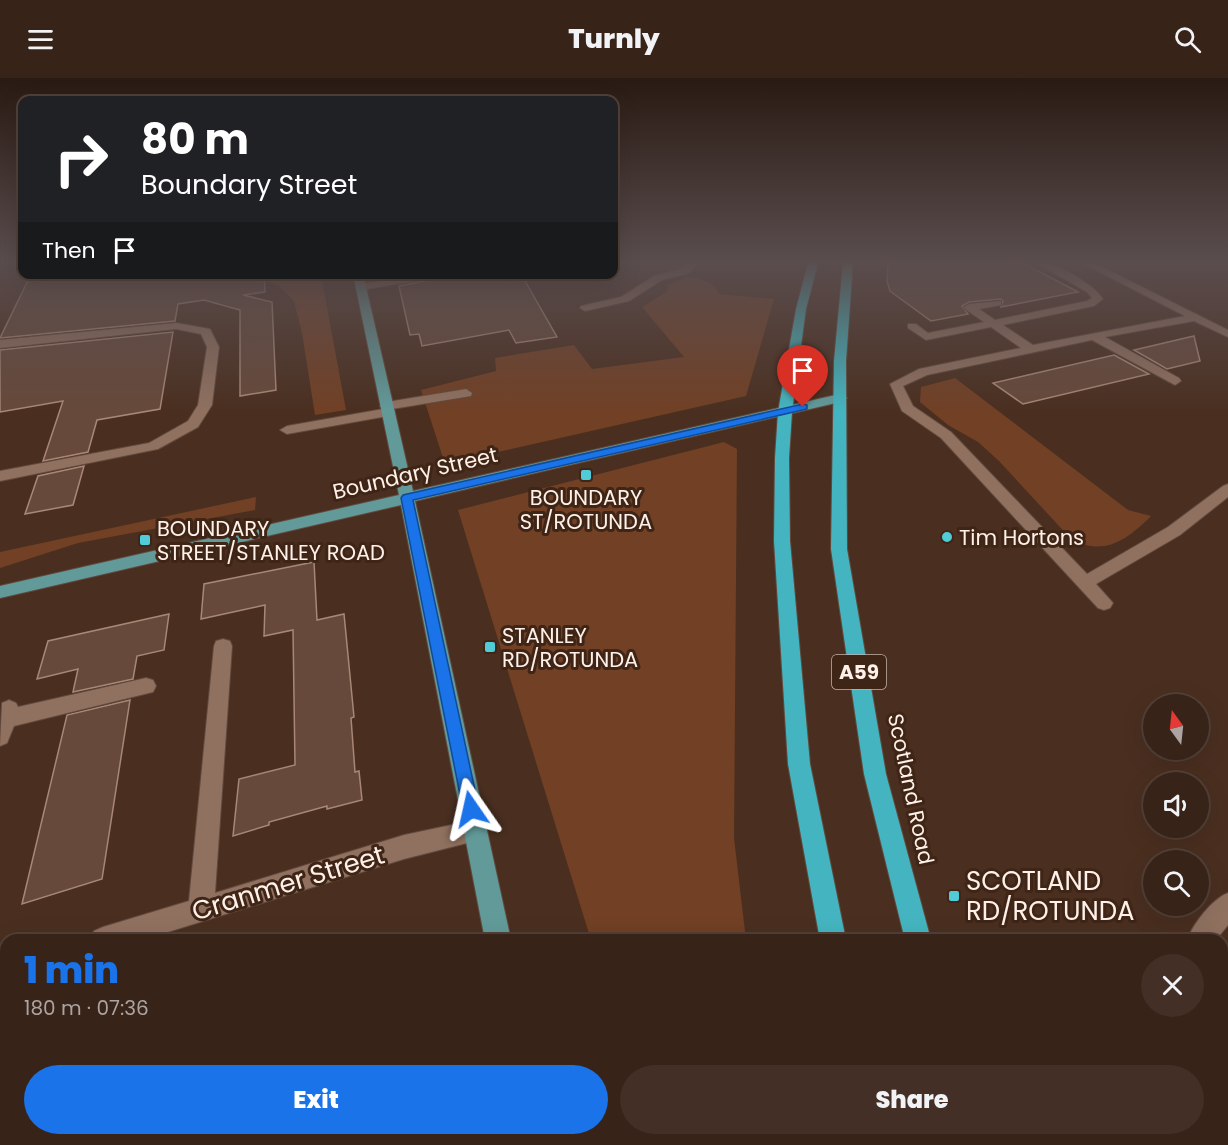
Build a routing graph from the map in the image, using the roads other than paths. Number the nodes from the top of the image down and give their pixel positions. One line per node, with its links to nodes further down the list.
1 (366, 313): 17 (main road)
2 (800, 313): 18 (highway)
3 (843, 313): 16 (highway, A59)
4 (978, 313): 8 (street)
5 (1048, 313): 8 (street)
6 (1186, 313): 7 (street)
7 (1196, 318): 10 (street); 11 (street)
8 (994, 324): 9 (street); 13 (street)
9 (912, 326)
10 (1228, 334)
11 (1094, 336): 13 (street); 14 (street)
12 (0, 344): 20 (street)
13 (1031, 349): 23 (street)
14 (1175, 381)
15 (466, 393): 17 (street)
16 (840, 398): 18 (main road, Boundary Street); 35 (highway, Scotland Road / A59)
17 (387, 409): 19 (street); 22 (main road)
18 (785, 412): 22 (main road, Boundary Street); 34 (highway)
19 (287, 430)
20 (0, 476)
21 (1228, 489): 23 (street)
22 (407, 498): 24 (main road, Boundary Street); 29 (main road)
23 (1086, 582): 25 (street)
24 (0, 592)
25 (1104, 603)
26 (223, 646): 31 (street)
27 (147, 686): 28 (street)
28 (5, 721)
29 (475, 831): 31 (street, Cranmer Street); 33 (main road)
30 (1228, 905): 36 (street)
31 (201, 910): 32 (street, Cranmer Street)
32 (123, 934)
33 (497, 934)
34 (832, 934)
35 (916, 934)
36 (1205, 934)

